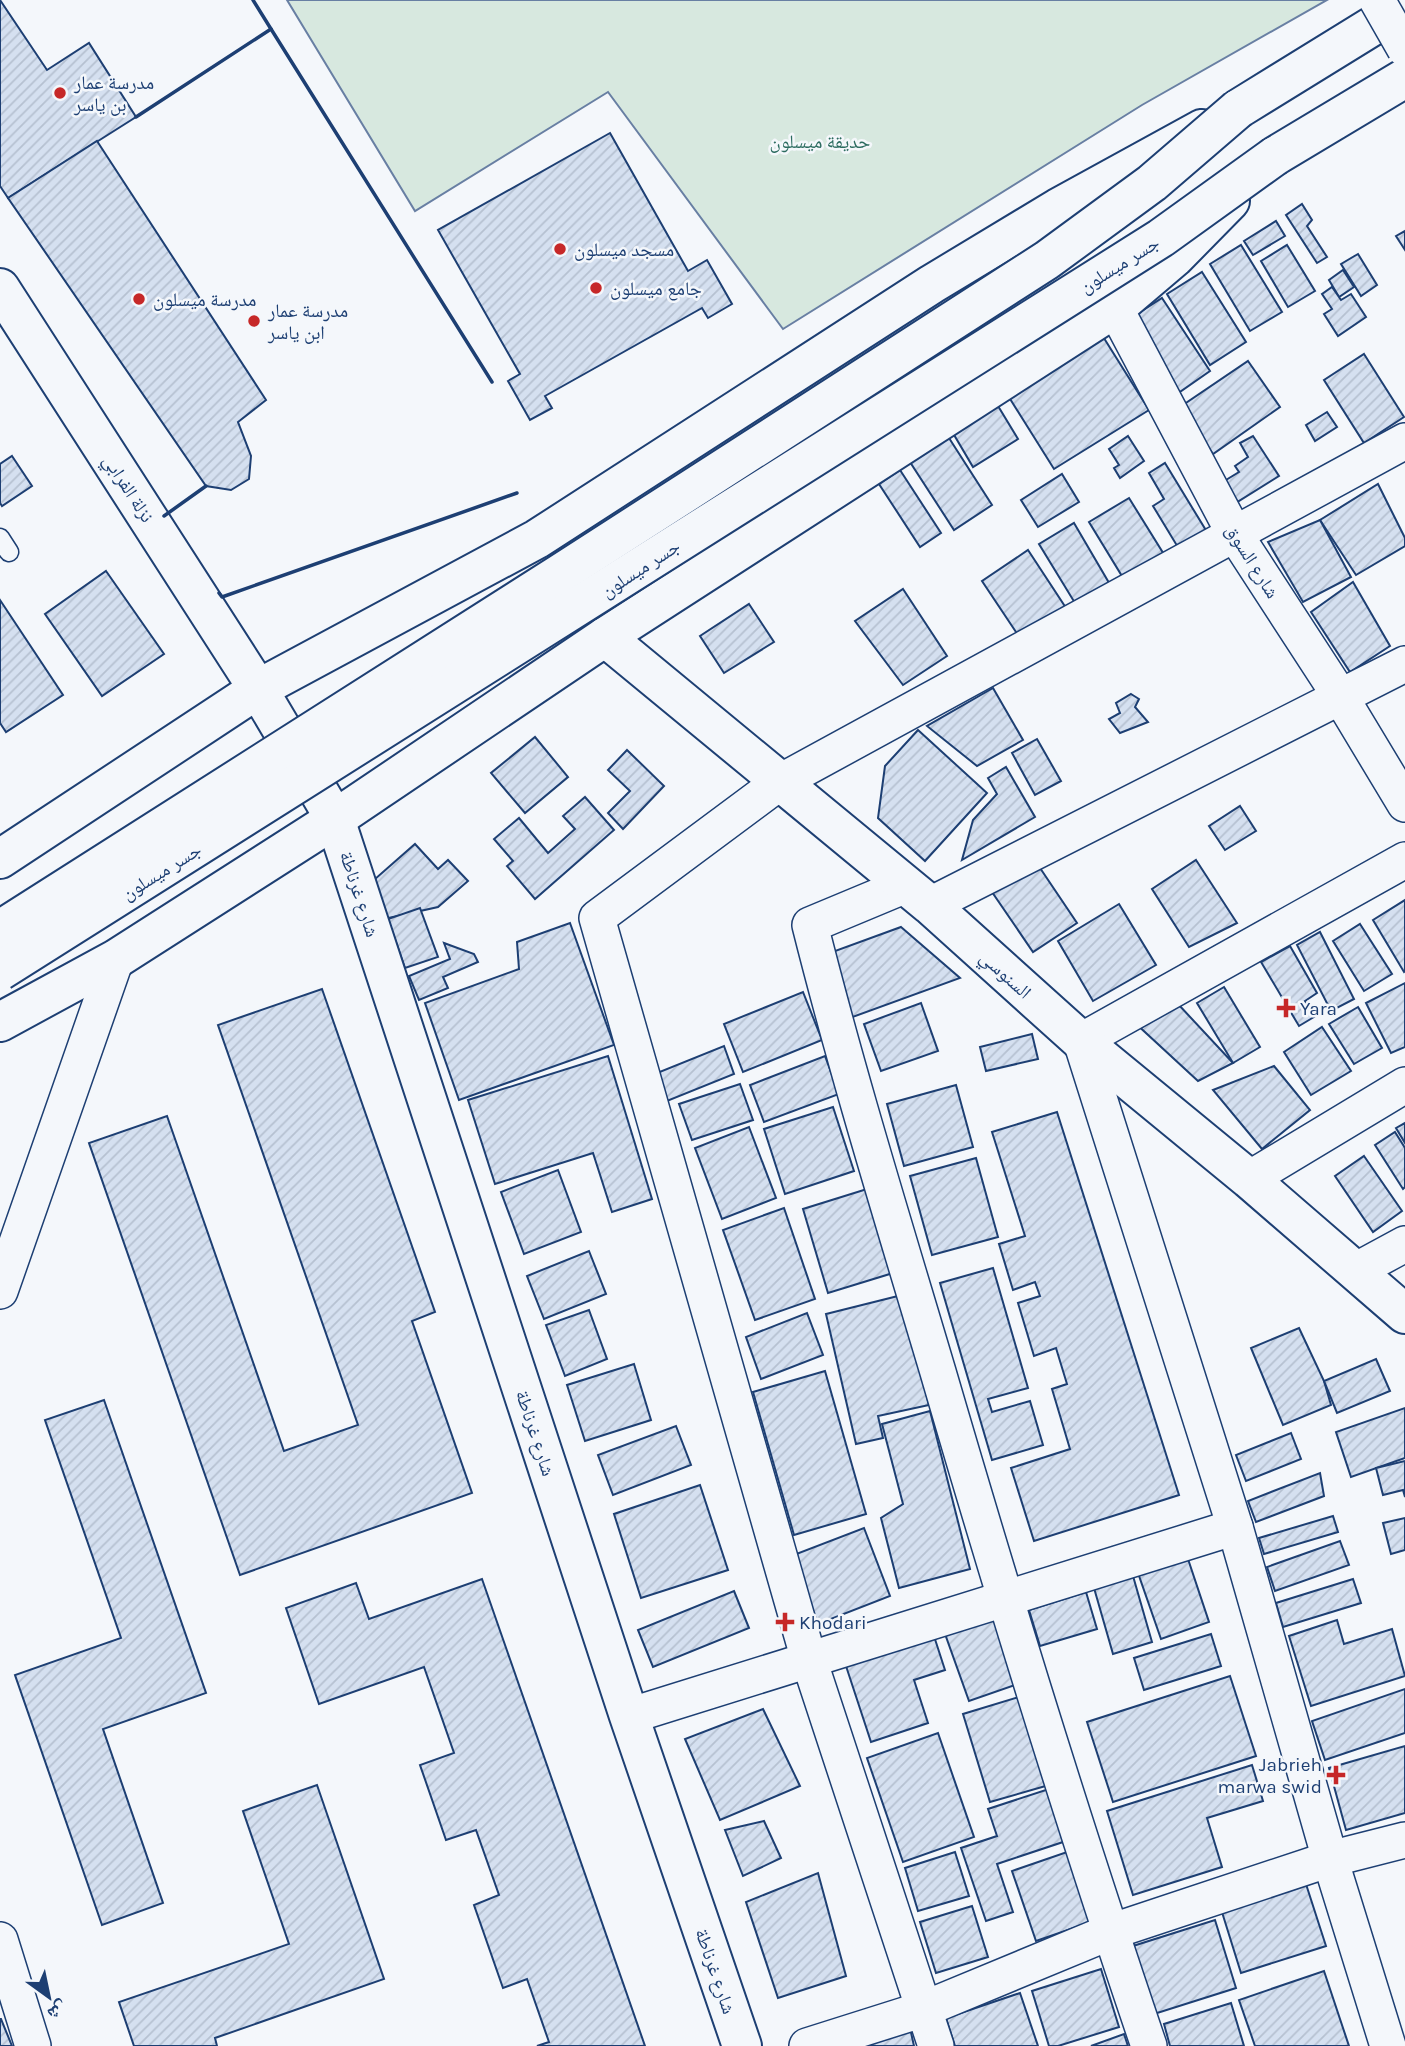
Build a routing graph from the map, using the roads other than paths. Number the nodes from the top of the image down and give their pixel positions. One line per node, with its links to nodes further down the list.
1 (1377, 0): 3 (street, bridge)
2 (1405, 6): 5 (main road)
3 (1405, 49)
4 (1405, 78): 6 (main road)
5 (1238, 109): 13 (main road); 21 (main road, جسر ميسلون, bridge)
6 (1275, 156): 8 (main road); 23 (main road, جسر ميسلون, bridge)
7 (0, 288): 13 (main road, نزلة الفرابي)
8 (1115, 309): 10 (street, شارع السوق); 11 (main road)
9 (1405, 441): 10 (street)
10 (1234, 533): 14 (street, شارع السوق); 15 (street)
11 (605, 638): 15 (main road, السنوسي); 17 (main road)
12 (1405, 664): 14 (street)
13 (258, 689): 17 (main road, نزلة الفرابي); 18 (main road)
14 (1340, 696): 16 (street, شارع السوق); 20 (street)
15 (780, 782): 20 (main road, السنوسي); 34 (street)
16 (1405, 804)
17 (335, 819): 22 (main road); 35 (main road, شارع غرناطة)
18 (0, 859)
19 (1405, 860): 25 (street)
20 (918, 895): 25 (main road, السنوسي); 33 (street)
21 (0, 930)
22 (116, 959): 24 (main road); 30 (street)
23 (0, 971)
24 (0, 1022)
25 (1081, 1041): 27 (main road, السنوسي); 32 (street)
26 (1405, 1085): 27 (street)
27 (1249, 1179): 29 (main road, السنوسي)
28 (1405, 1244): 29 (street)
29 (1356, 1270): 31 (main road, السنوسي)
30 (0, 1291)
31 (1405, 1314)
32 (1235, 1527): 33 (street); 37 (street)
33 (1004, 1599): 34 (street); 38 (street)
34 (809, 1660): 35 (street); 40 (street)
35 (629, 1716): 42 (main road, شارع غرناطة)
36 (1405, 1840): 37 (street)
37 (1330, 1859): 38 (street); 46 (street)
38 (1110, 1932): 40 (street); 45 (street)
39 (0, 1940): 41 (street)
40 (924, 2009): 43 (street); 44 (street)
41 (33, 2046)
42 (742, 2046)
43 (807, 2046)
44 (936, 2046)
45 (1149, 2046)
46 (1388, 2046)

